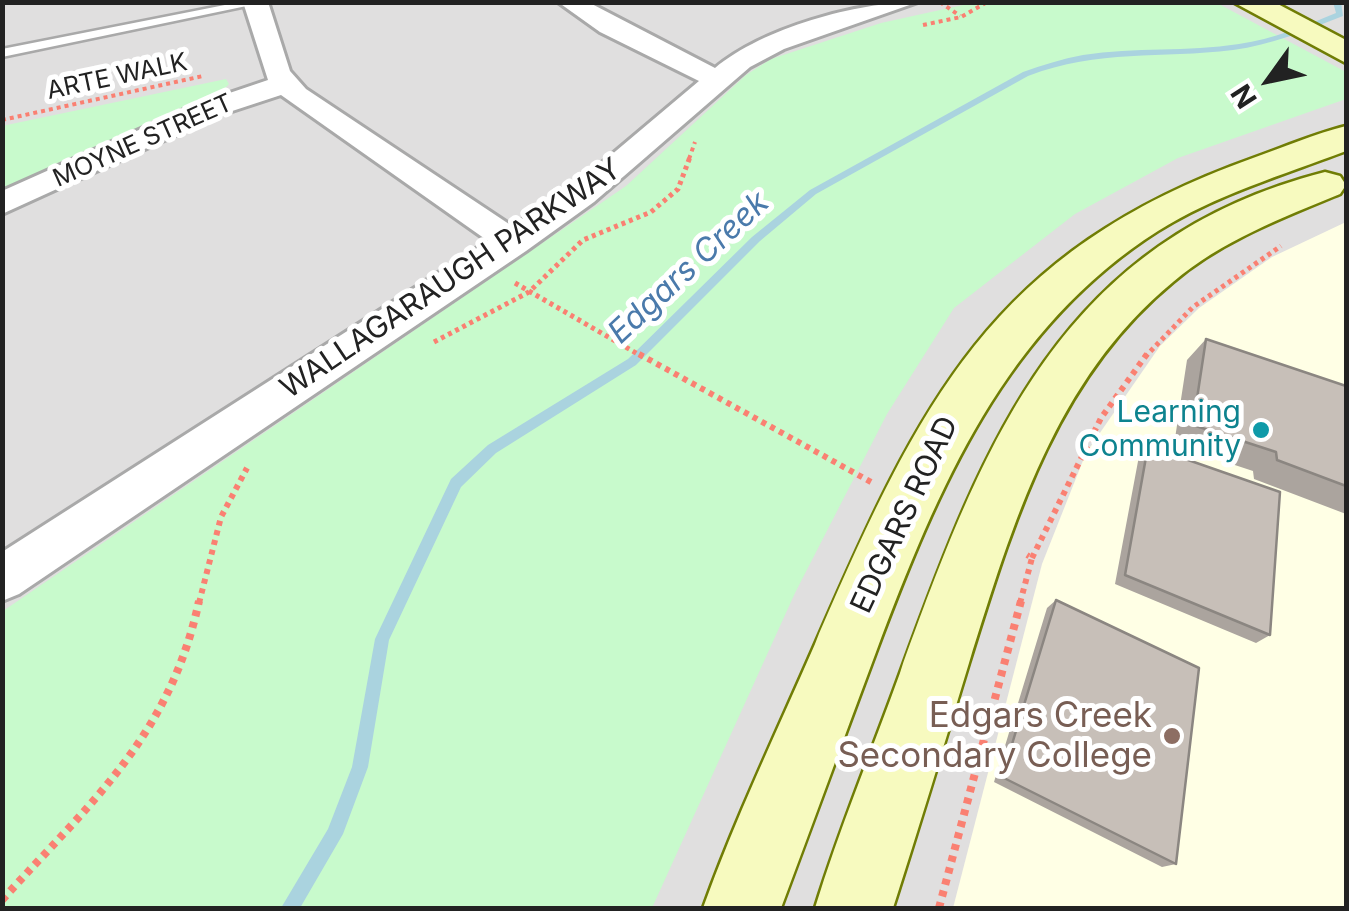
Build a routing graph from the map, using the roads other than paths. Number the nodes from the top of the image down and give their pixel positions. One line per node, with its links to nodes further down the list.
1 (570, 2): 7 (street)
2 (255, 3): 6 (lane); 8 (street)
3 (1268, 8): 5 (main road)
4 (902, 9): 7 (street, WALLAGARAUGH PARKWAY)
5 (1335, 42)
6 (2, 53)
7 (717, 79): 12 (street, WALLAGARAUGH PARKWAY)
8 (285, 84): 11 (street, MOYNE STREET); 12 (street)
9 (1346, 138): 14 (main road, EDGARS ROAD)
10 (1346, 177): 15 (main road)
11 (2, 204)
12 (514, 243): 13 (street, WALLAGARAUGH PARKWAY)
13 (2, 578)
14 (742, 908)
15 (854, 908)

